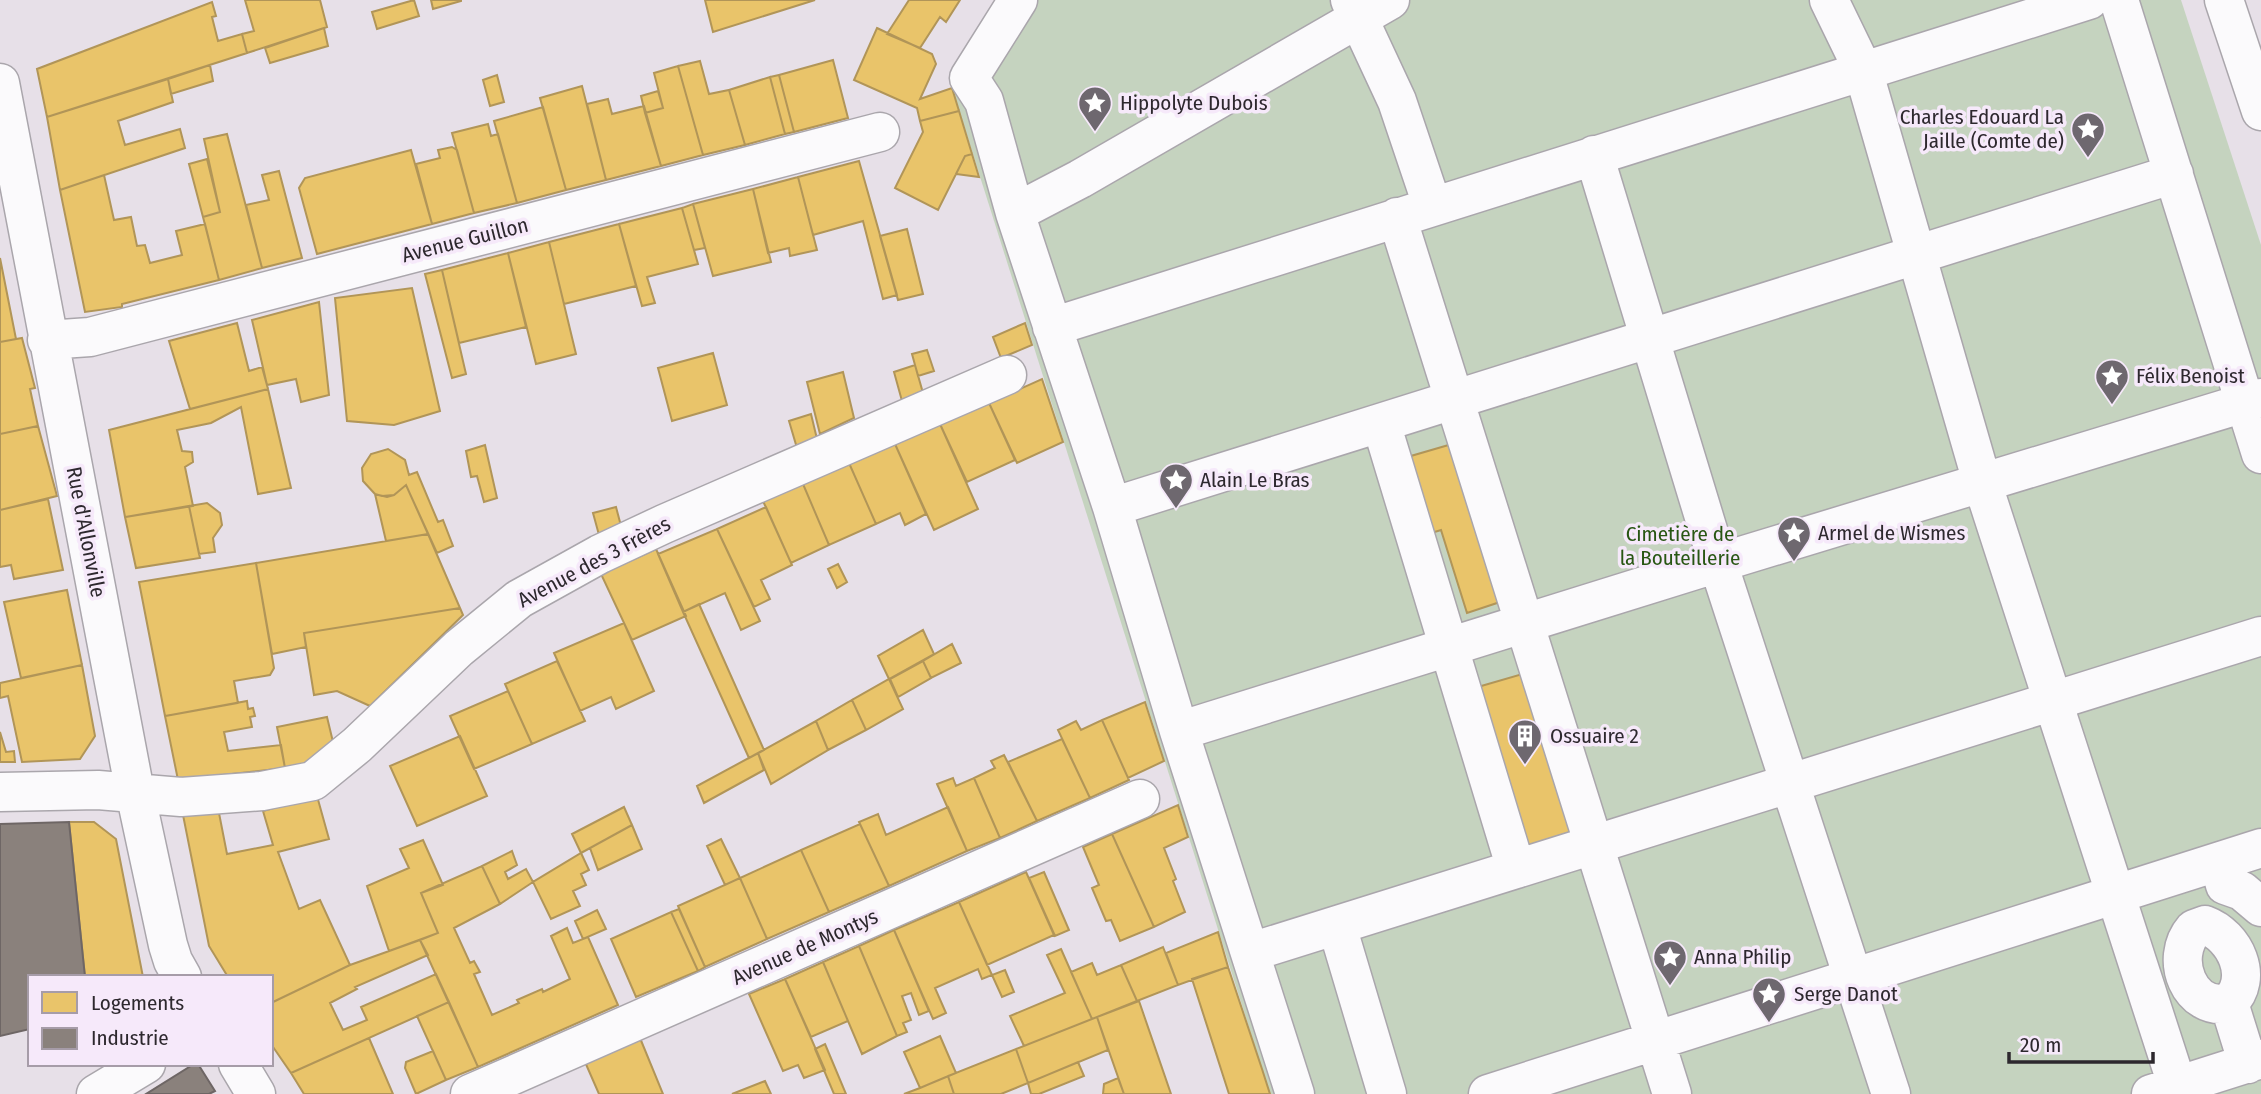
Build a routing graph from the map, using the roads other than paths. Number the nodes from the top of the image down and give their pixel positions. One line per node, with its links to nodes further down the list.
1 (1018, 0): 14 (street)
2 (1829, 0): 7 (street)
3 (2089, 0): 7 (street)
4 (2119, 0): 12 (street)
5 (2224, 0): 9 (street)
6 (1366, 6): 13 (street); 14 (street)
7 (1863, 70): 11 (street); 16 (street)
8 (0, 83): 19 (street, Rue d'Allonville)
9 (2261, 111)
10 (880, 132): 19 (street, Avenue Guillon)
11 (1594, 155): 13 (street); 18 (street)
12 (2174, 174): 16 (street); 22 (street)
13 (1432, 205): 15 (street)
14 (1015, 213): 17 (street)
15 (1397, 217): 17 (street); 21 (street)
16 (1915, 255): 18 (street); 25 (street)
17 (1052, 327): 26 (street)
18 (1650, 338): 21 (street); 27 (street)
19 (47, 340): 35 (street, Rue d'Allonville)
20 (1007, 375): 35 (street, Avenue des 3 Frères)
21 (1454, 400): 23 (street); 28 (street)
22 (2253, 401): 24 (street); 25 (street)
23 (1381, 423): 26 (street); 30 (street)
24 (2261, 454)
25 (1982, 482): 27 (street); 31 (street)
26 (1112, 508): 32 (street)
27 (1718, 562): 28 (street); 33 (street)
28 (1524, 624): 30 (street); 37 (street)
29 (2261, 636): 31 (street)
30 (1449, 648): 32 (street); 40 (street)
31 (2053, 702): 33 (street); 41 (street)
32 (1180, 731): 45 (street)
33 (1791, 784): 37 (street); 48 (street)
34 (0, 792): 35 (street, Avenue des 3 Frères)
35 (135, 792): 47 (street, Rue d'Allonville)
36 (1140, 799): 57 (street, Avenue de Montys)
37 (1594, 845): 40 (street); 50 (street)
38 (2261, 848): 39 (street)
39 (2202, 867): 41 (street); 42 (street); 43 (street)
40 (1516, 869): 44 (street)
41 (2115, 894): 48 (street); 54 (street)
42 (2261, 906)
43 (2202, 925): 46 (street); 49 (street)
44 (1337, 926): 45 (street); 59 (street)
45 (1251, 952): 58 (street)
46 (2250, 955): 49 (street)
47 (181, 975)
48 (1853, 977): 50 (street); 62 (street)
49 (2229, 1003): 51 (street)
50 (1655, 1042): 60 (street); 61 (street)
51 (2254, 1062): 54 (street)
52 (143, 1066): 55 (street)
53 (239, 1066): 56 (street)
54 (2169, 1091)
55 (96, 1094)
56 (256, 1094)
57 (470, 1094)
58 (1295, 1094)
59 (1387, 1094)
60 (1488, 1094)
61 (1672, 1094)
62 (1891, 1094)

